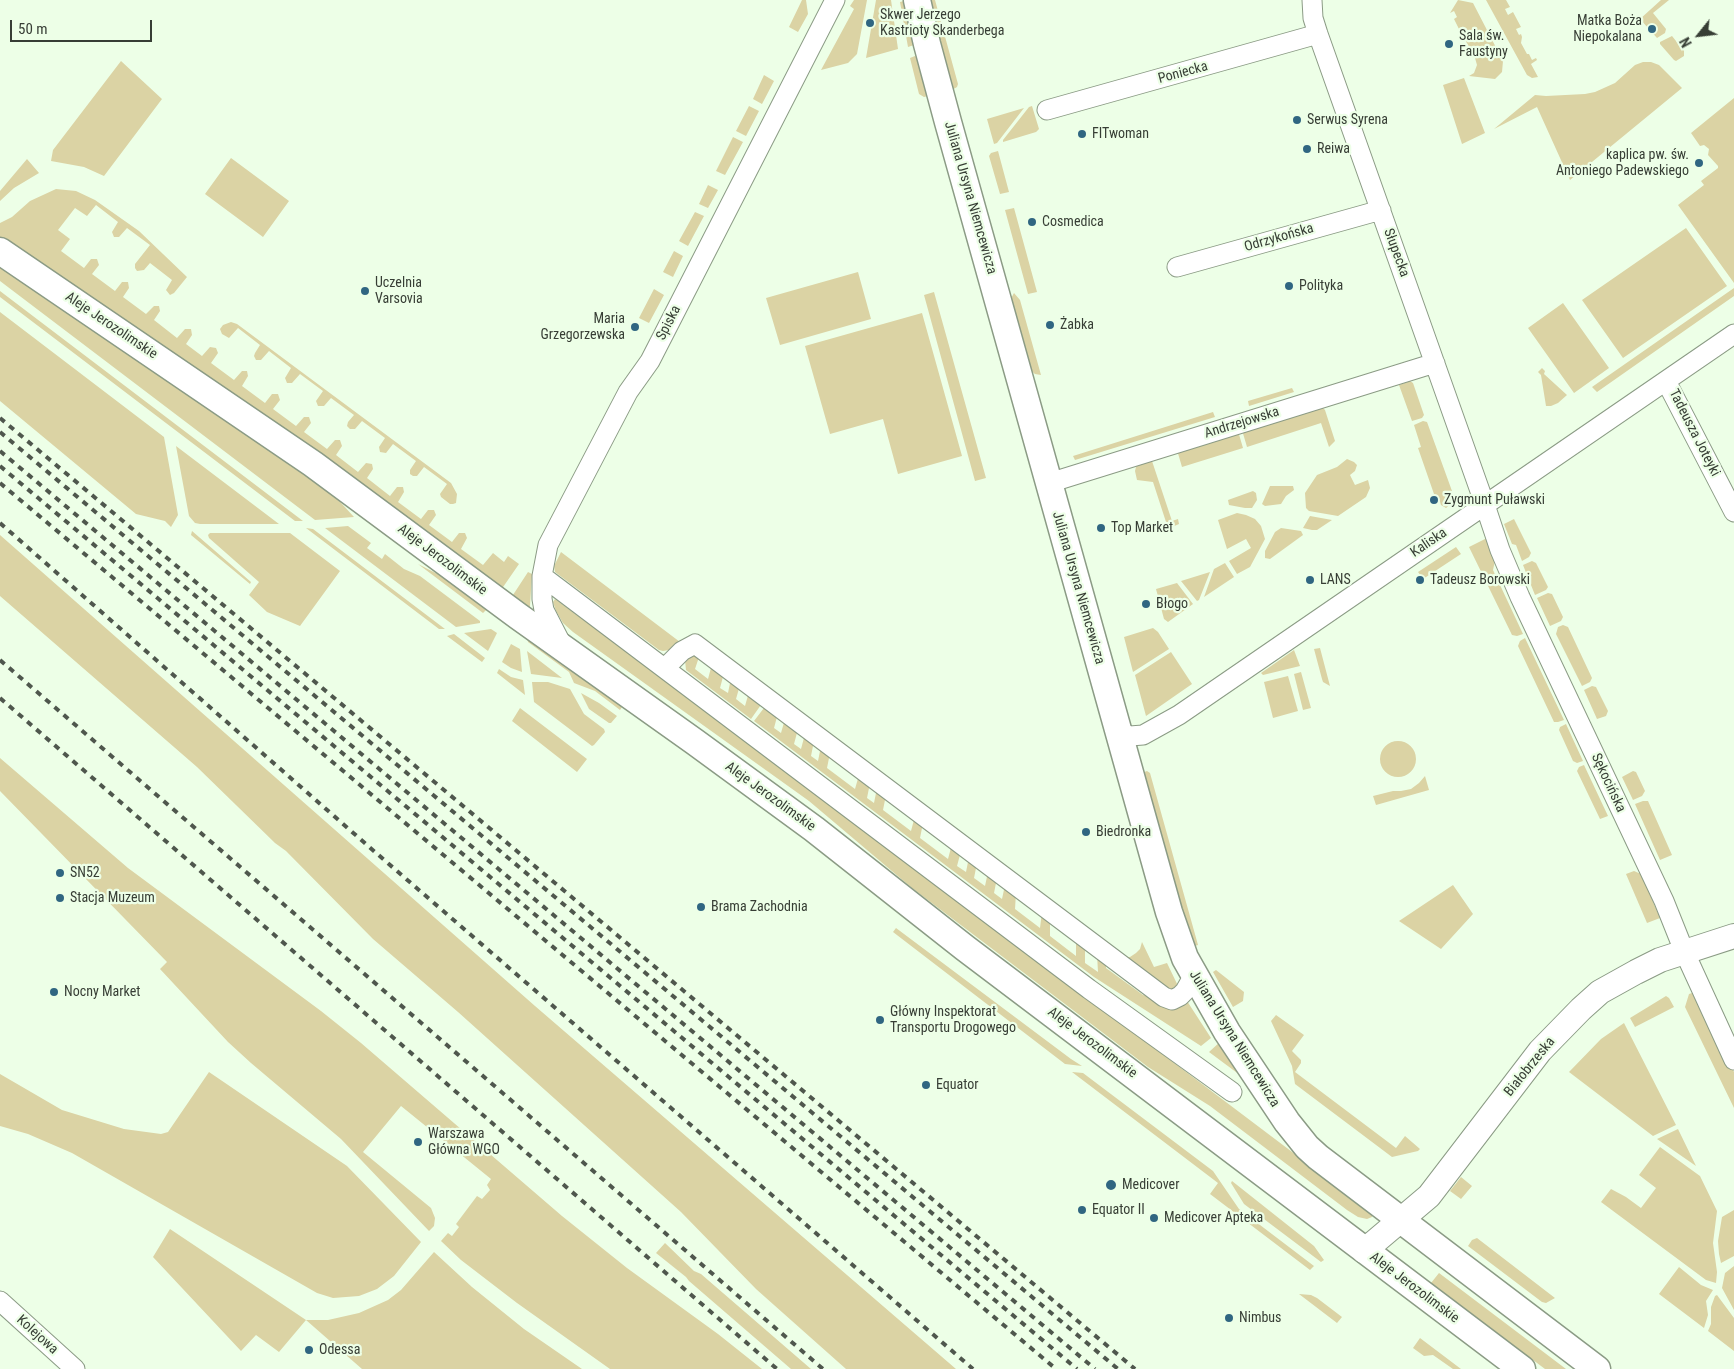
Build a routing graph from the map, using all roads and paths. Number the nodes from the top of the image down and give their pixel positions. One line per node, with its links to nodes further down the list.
1 (835, 0): 15 (street, Spiska)
2 (917, 0): 12 (main road, Juliana Ursyna Niemcewicza)
3 (1312, 0): 4 (street, Słupecka)
4 (1318, 34): 5 (street, Poniecka); 6 (street, Słupecka)
5 (1047, 110)
6 (1381, 210): 8 (street, Odrzykońska); 10 (street, Słupecka)
7 (0, 250): 16 (main road, Aleje Jerozolimskie)
8 (1177, 267)
9 (1734, 334): 11 (street, Kaliska)
10 (1435, 362): 12 (street, Andrzejowska); 13 (street, Słupecka)
11 (1666, 381): 13 (street, Kaliska); 14 (street, Tadeusza Joteyki)
12 (1049, 484): 18 (main road, Juliana Ursyna Niemcewicza)
13 (1486, 505): 18 (street, Kaliska); 20 (street, Sękocińska)
14 (1734, 512)
15 (542, 576): 16 (street, Spiska); 17 (street)
16 (564, 650): 25 (main road, Aleje Jerozolimskie)
17 (665, 668): 21 (street); 23 (street)
18 (1118, 732): 21 (main road, Juliana Ursyna Niemcewicza)
19 (1734, 936): 20 (street, Białobrzeska)
20 (1684, 952): 22 (street, Sękocińska); 24 (street, Białobrzeska)
21 (1194, 975): 24 (main road, Juliana Ursyna Niemcewicza)
22 (1734, 1060)
23 (1232, 1092)
24 (1400, 1220): 25 (street, Białobrzeska); 29 (main road)
25 (1364, 1251): 28 (main road, Aleje Jerozolimskie)
26 (0, 1301): 27 (street, Kolejowa)
27 (75, 1369)
28 (1522, 1369)
29 (1597, 1369)

